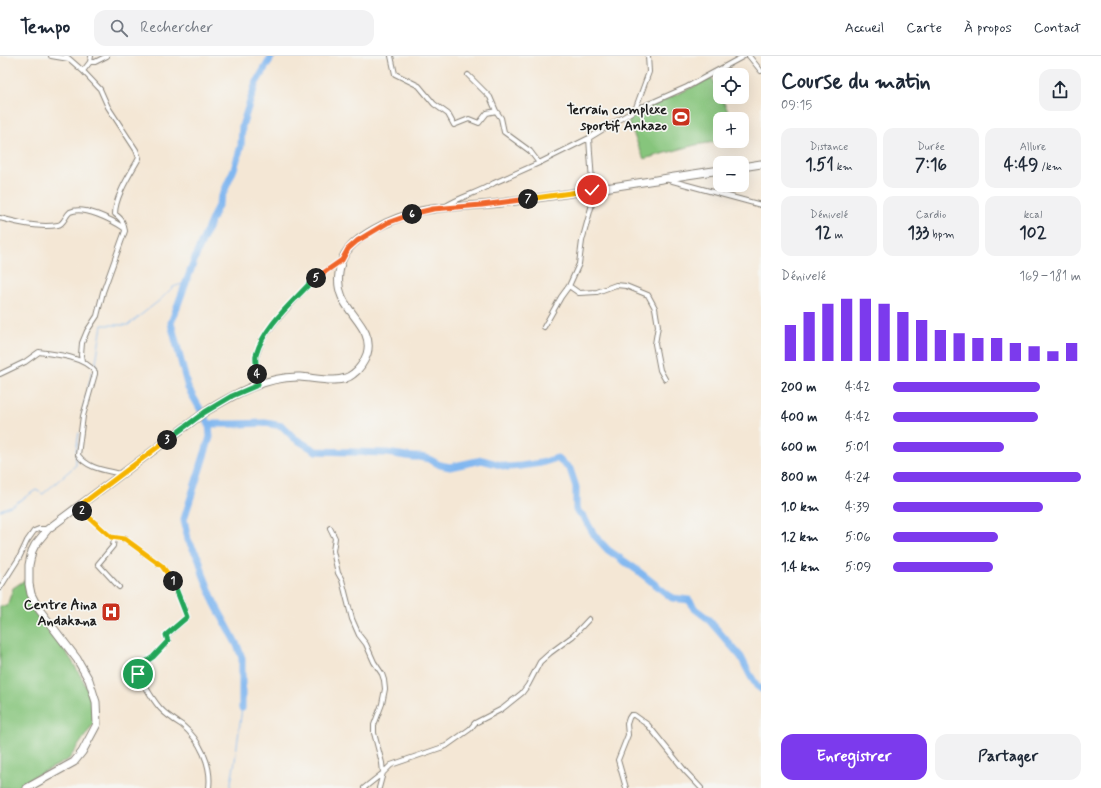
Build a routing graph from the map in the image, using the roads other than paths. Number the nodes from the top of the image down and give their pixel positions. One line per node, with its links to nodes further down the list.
1 (51, 56): 8 (street)
2 (91, 56): 9 (street)
3 (107, 56): 9 (street)
4 (391, 56): 14 (street)
5 (648, 56): 13 (street)
6 (744, 56): 13 (street)
7 (749, 56): 11 (street)
8 (67, 58): 10 (street)
9 (90, 62): 10 (street)
10 (83, 71): 25 (street)
11 (761, 71)
12 (468, 75): 14 (street)
13 (635, 110): 15 (street)
14 (496, 111): 16 (street)
15 (589, 138): 16 (street); 21 (street)
16 (538, 163): 23 (street)
17 (761, 164): 18 (main road)
18 (749, 166)
19 (713, 171): 20 (main road)
20 (664, 178): 21 (main road); 22 (street)
21 (592, 190): 23 (main road); 27 (street)
22 (761, 205)
23 (444, 207): 26 (main road)
24 (0, 218): 25 (street)
25 (124, 228): 29 (street)
26 (342, 260): 32 (street); 32 (main road)
27 (569, 286): 28 (street); 31 (street)
28 (544, 327)
29 (82, 361): 30 (street); 33 (street)
30 (0, 374)
31 (665, 379)
32 (258, 385): 33 (main road)
33 (121, 474): 34 (main road)
34 (78, 507): 36 (main road); 37 (street)
35 (330, 528): 41 (street)
36 (48, 529): 39 (street); 42 (main road)
37 (114, 538): 38 (street); 43 (street)
38 (118, 587)
39 (0, 588)
40 (589, 619): 41 (street)
41 (383, 773): 44 (street); 45 (street)
42 (27, 788)
43 (208, 788)
44 (364, 788)
45 (379, 788)
46 (626, 788): 47 (street)
47 (701, 788)

